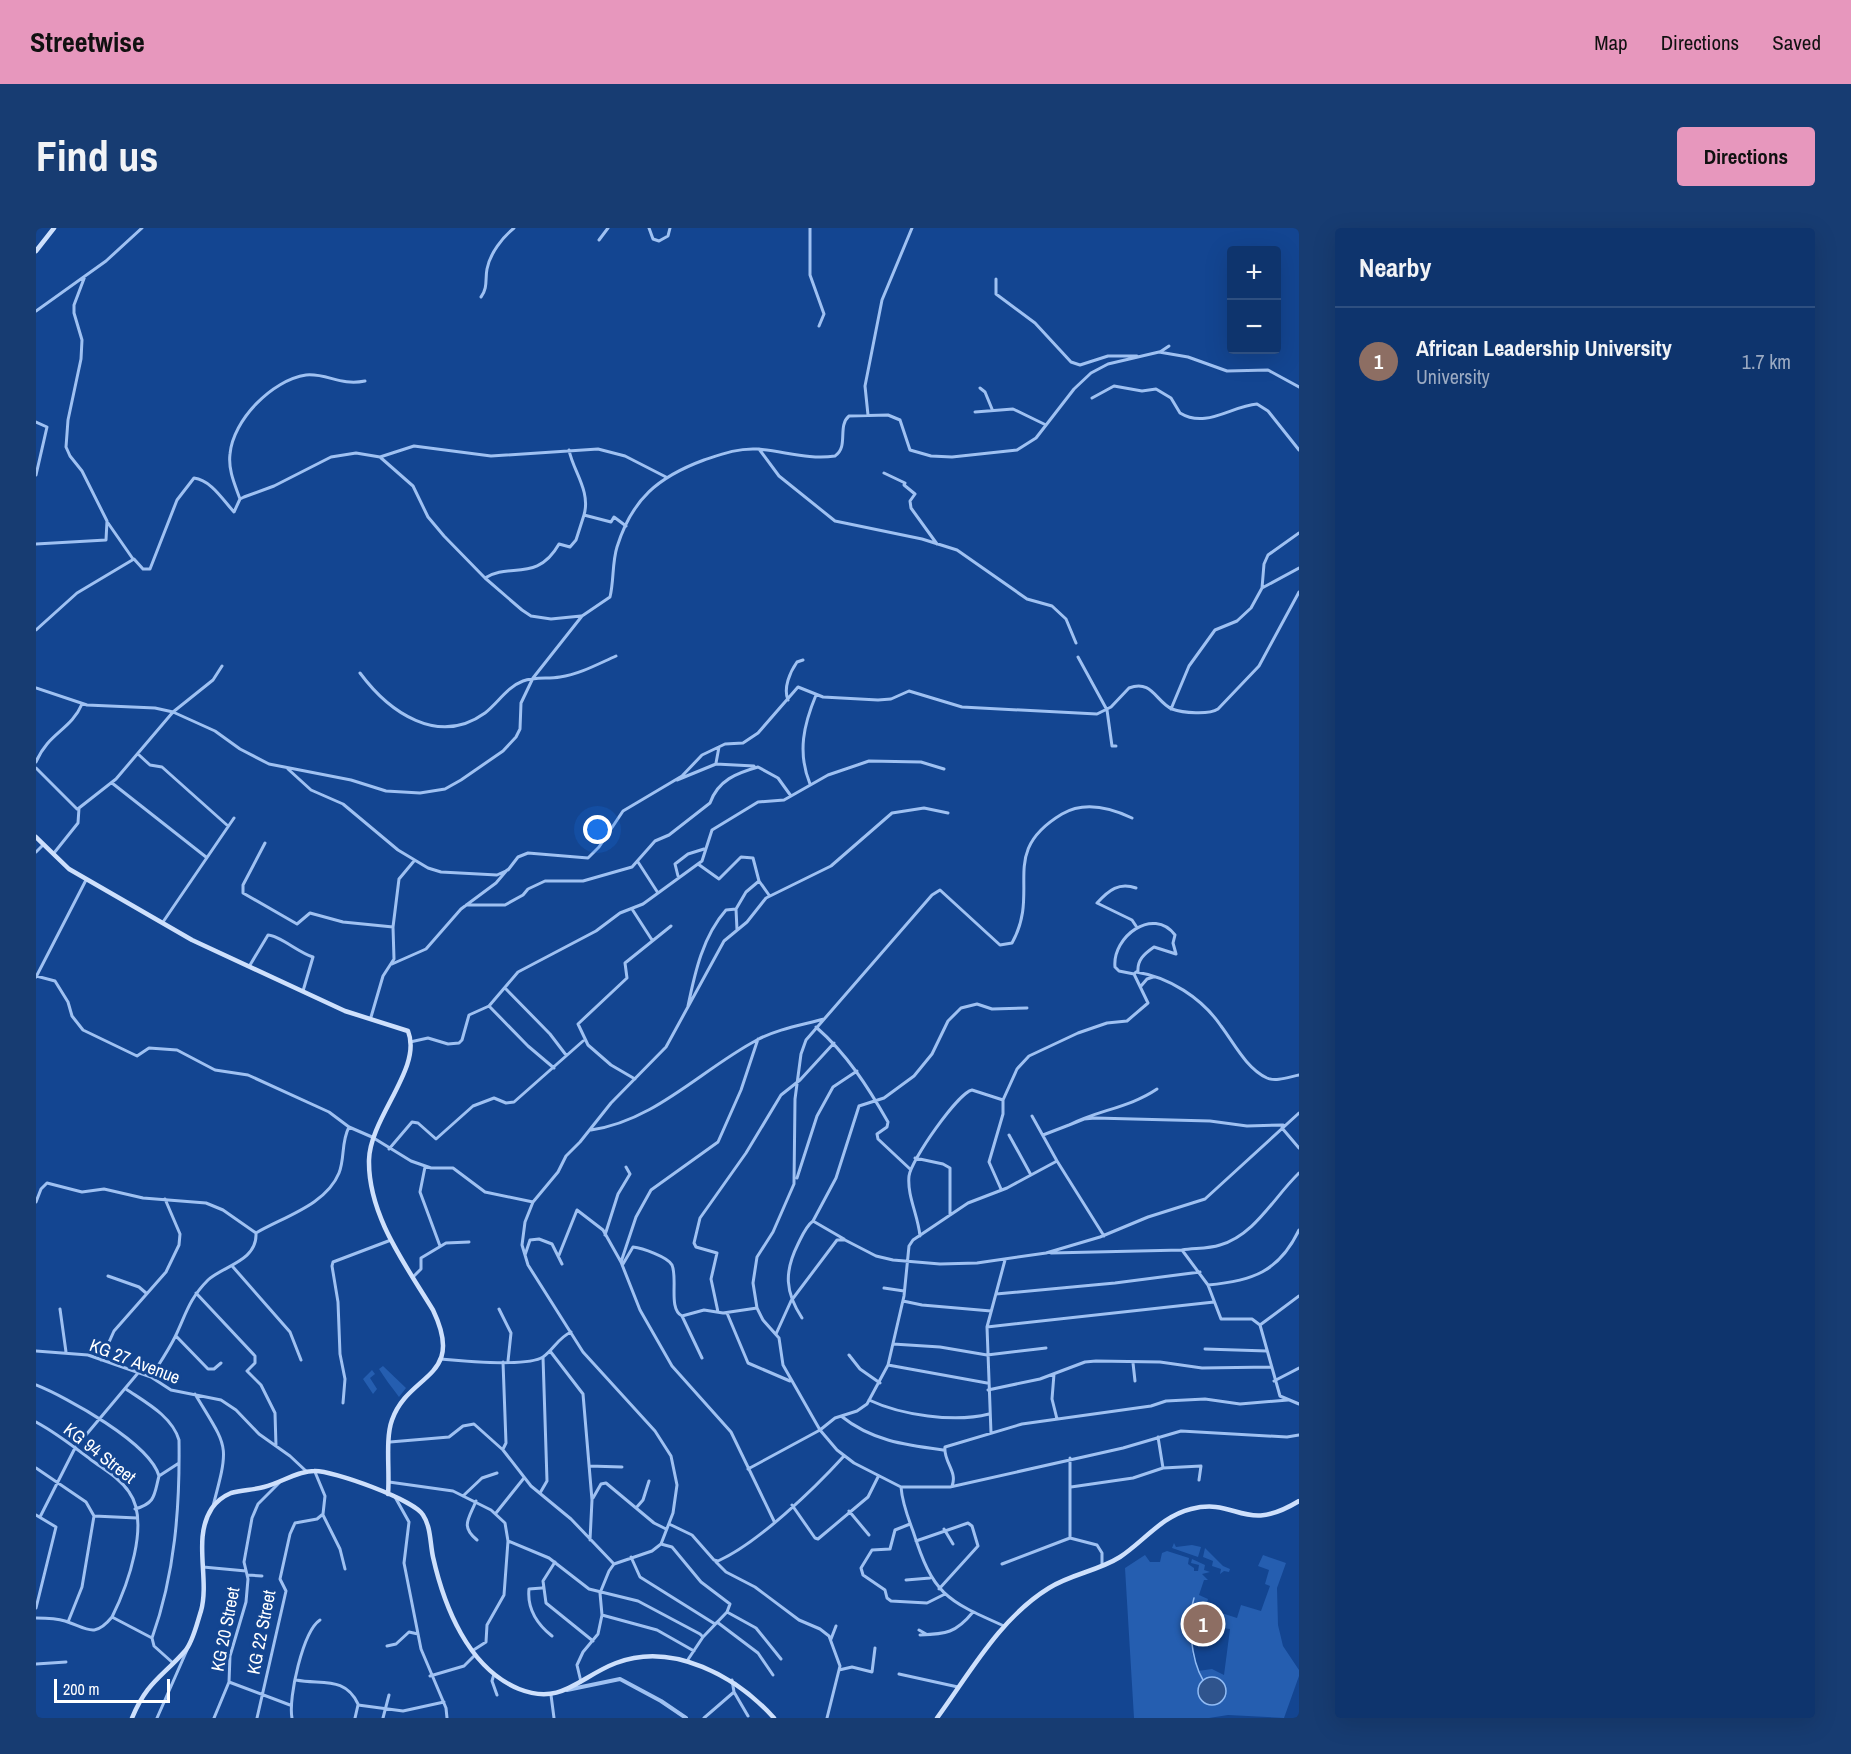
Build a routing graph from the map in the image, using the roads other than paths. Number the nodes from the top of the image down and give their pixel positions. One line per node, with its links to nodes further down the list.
1 (54, 228): 10 (main road)
2 (142, 228): 11 (street)
3 (514, 228): 13 (street)
4 (608, 228): 9 (street)
5 (649, 228): 6 (street)
6 (670, 228)
7 (810, 228): 15 (street)
8 (912, 228): 25 (street)
9 (599, 240)
10 (36, 251)
11 (85, 276): 14 (street); 37 (street)
12 (996, 279): 18 (street)
13 (481, 297)
14 (36, 310)
15 (819, 326)
16 (1168, 346): 17 (street)
17 (1160, 352): 18 (street); 20 (street)
18 (1139, 356): 25 (street)
19 (365, 381): 35 (street)
20 (1299, 387)
21 (980, 388): 23 (street)
22 (1092, 398): 30 (street)
23 (992, 410): 24 (street); 27 (street)
24 (975, 412)
25 (868, 415): 28 (street)
26 (36, 423): 33 (street)
27 (1046, 425)
28 (759, 449): 34 (street); 41 (street)
29 (569, 450): 31 (street); 34 (street); 36 (street)
30 (1299, 450)
31 (380, 457): 35 (street); 44 (street)
32 (884, 473): 41 (street)
33 (36, 475)
34 (666, 477): 38 (street)
35 (240, 500): 42 (street)
36 (584, 515): 38 (street); 44 (street)
37 (107, 521): 40 (street); 42 (street)
38 (626, 525): 47 (street)
39 (1299, 533): 45 (street)
40 (36, 544)
41 (938, 544): 49 (street)
42 (134, 560): 48 (street)
43 (1299, 568): 45 (street)
44 (485, 578): 47 (street)
45 (1262, 588): 60 (street)
46 (1299, 592): 60 (street)
47 (582, 616): 55 (street)
48 (36, 630)
49 (1076, 643)
50 (616, 656): 55 (street)
51 (1078, 657): 61 (street)
52 (803, 660): 58 (street)
53 (222, 666): 62 (street)
54 (360, 674): 55 (street)
55 (533, 678): 70 (street)
56 (36, 688): 59 (street)
57 (816, 695): 58 (street); 61 (street); 74 (street)
58 (788, 700): 64 (street)
59 (82, 704): 62 (street); 66 (street)
60 (1171, 709): 61 (street)
61 (1107, 710): 63 (street)
62 (173, 712): 65 (street); 70 (street)
63 (1116, 746)
64 (719, 747): 67 (street); 72 (street)
65 (138, 754): 73 (street); 80 (street)
66 (36, 762)
67 (716, 764): 68 (street); 72 (street)
68 (758, 767): 75 (street); 89 (street)
69 (36, 768): 76 (street)
70 (287, 769): 88 (street)
71 (944, 769): 74 (street)
72 (676, 780): 91 (street)
73 (112, 783): 76 (street); 87 (street)
74 (810, 784): 75 (street)
75 (791, 796): 84 (street)
76 (78, 809): 86 (street)
77 (948, 813): 97 (street)
78 (234, 818): 80 (street)
79 (1132, 818): 119 (street)
80 (228, 826): 87 (street)
81 (36, 837): 83 (main road)
82 (264, 843): 104 (street)
83 (43, 845): 85 (street); 86 (main road)
84 (705, 849): 90 (street); 92 (street)
85 (36, 852)
86 (53, 854): 93 (main road)
87 (206, 857): 101 (street)
88 (414, 861): 91 (street); 104 (street)
89 (638, 862): 96 (street); 98 (street)
90 (698, 864): 92 (street); 94 (street)
91 (508, 870): 98 (street)
92 (678, 876): 96 (street)
93 (86, 880): 101 (main road); 110 (street)
94 (759, 880): 97 (street); 100 (street)
95 (1136, 888): 103 (street)
96 (658, 893): 99 (street)
97 (770, 896): 105 (street)
98 (465, 905): 107 (street)
99 (632, 909): 106 (street); 113 (street)
100 (736, 909): 105 (street); 117 (street)
101 (163, 922): 108 (main road)
102 (671, 926): 106 (street)
103 (1136, 926): 109 (street); 109 (street)
104 (393, 927): 107 (street)
105 (737, 930): 117 (street)
106 (652, 940): 122 (street)
107 (392, 964): 118 (street)
108 (250, 965): 114 (main road); 114 (street)
109 (1136, 973): 111 (street); 112 (street)
110 (36, 976): 138 (street)
111 (1155, 976): 112 (street); 128 (street)
112 (1141, 986): 132 (street)
113 (505, 988): 115 (street); 125 (street)
114 (303, 991): 118 (main road)
115 (489, 1006): 123 (street); 126 (street)
116 (1027, 1008): 133 (street)
117 (687, 1011): 129 (street)
118 (371, 1017): 123 (main road)
119 (824, 1019): 120 (street); 121 (street)
120 (816, 1027): 124 (street); 130 (street)
121 (758, 1039): 139 (street); 175 (street)
122 (583, 1041): 125 (street); 129 (street)
123 (410, 1042): 142 (main road)
124 (834, 1042): 127 (street); 130 (street)
125 (566, 1054): 126 (street)
126 (554, 1068): 144 (street)
127 (857, 1071): 133 (street); 152 (street)
128 (1299, 1076)
129 (635, 1079): 139 (street)
130 (796, 1082): 152 (street); 194 (street)
131 (1157, 1089): 136 (street)
132 (1003, 1100): 145 (street); 153 (street)
133 (876, 1101): 149 (street); 158 (street)
134 (1299, 1113): 137 (street)
135 (1032, 1116): 141 (street)
136 (1069, 1125): 137 (street); 141 (street)
137 (1283, 1126): 143 (street); 163 (street)
138 (349, 1127): 142 (street); 160 (street)
139 (589, 1131): 156 (street)
140 (1009, 1135): 151 (street)
141 (1042, 1135): 146 (street)
142 (372, 1137): 144 (street); 164 (main road)
143 (1299, 1148)
144 (389, 1149): 147 (street)
145 (915, 1158): 149 (street); 157 (street)
146 (1057, 1161): 151 (street); 163 (street)
147 (424, 1167): 156 (street); 167 (street)
148 (626, 1167): 161 (street)
149 (910, 1169): 162 (street)
150 (1299, 1173): 168 (street)
151 (1031, 1175): 153 (street)
152 (795, 1182): 190 (street)
153 (1001, 1190): 157 (street)
154 (165, 1199): 155 (street); 160 (street); 183 (street)
155 (36, 1202)
156 (533, 1202): 171 (street)
157 (950, 1215): 162 (street)
158 (813, 1221): 165 (street); 187 (street)
159 (1299, 1230): 180 (street)
160 (256, 1233): 176 (street)
161 (605, 1235): 170 (street); 175 (street)
162 (920, 1236): 173 (street)
163 (1104, 1236): 169 (street)
164 (392, 1240): 179 (main road); 238 (street)
165 (845, 1240): 173 (street); 187 (street)
166 (469, 1242): 167 (street)
167 (440, 1246): 179 (street)
168 (1182, 1250): 169 (street); 177 (street)
169 (1046, 1253): 172 (street)
170 (559, 1255): 171 (street); 174 (street)
171 (525, 1257): 200 (street)
172 (1005, 1259): 173 (street); 185 (street)
173 (909, 1261): 182 (street)
174 (562, 1264)
175 (622, 1264): 196 (street); 260 (street)
176 (233, 1267): 184 (street); 216 (street)
177 (1200, 1272): 180 (street); 185 (street)
178 (108, 1276): 183 (street)
179 (413, 1277): 214 (main road)
180 (1208, 1285): 189 (street)
181 (884, 1288): 182 (street)
182 (904, 1292): 188 (street)
183 (146, 1293): 215 (street)
184 (195, 1293): 202 (street); 250 (street)
185 (996, 1294): 193 (street)
186 (1299, 1296): 198 (street)
187 (791, 1301): 197 (street); 201 (street)
188 (903, 1301): 193 (street); 203 (street)
189 (1214, 1302): 198 (street); 199 (street)
190 (757, 1308): 195 (street); 201 (street)
191 (60, 1309): 209 (street)
192 (499, 1309): 217 (street)
193 (991, 1311): 199 (street)
194 (717, 1312): 195 (street); 196 (street)
195 (727, 1313): 227 (street)
196 (682, 1316): 213 (street)
197 (802, 1318)
198 (1260, 1325): 208 (street)
199 (987, 1327): 211 (street)
200 (570, 1332): 207 (street); 293 (street)
201 (777, 1334): 227 (street)
202 (176, 1335): 218 (street); 225 (street)
203 (893, 1344): 211 (street); 220 (street)
204 (1046, 1348): 211 (street)
205 (1205, 1349): 208 (street)
206 (36, 1351): 209 (street, KG 27 Avenue)
207 (550, 1351): 212 (street); 256 (street)
208 (1267, 1351): 221 (street)
209 (66, 1352): 215 (street, KG 27 Avenue)
210 (849, 1355): 229 (street)
211 (987, 1355): 230 (street)
212 (543, 1357): 217 (street); 275 (street)
213 (702, 1358)
214 (440, 1359): 217 (street); 248 (main road)
215 (101, 1360): 223 (street, KG 27 Avenue)
216 (301, 1360)
217 (505, 1362): 251 (street)
218 (222, 1363)
219 (1133, 1363): 221 (street); 224 (street); 226 (street)
220 (888, 1365): 229 (street); 230 (street)
221 (1271, 1367): 228 (street)
222 (1299, 1368): 228 (street)
223 (138, 1373): 225 (street, KG 27 Avenue); 232 (street)
224 (1054, 1374): 233 (street); 242 (street)
225 (151, 1377): 234 (street, KG 27 Avenue)
226 (1135, 1380)
227 (791, 1381): 244 (street)
228 (1274, 1381): 236 (street)
229 (880, 1383): 235 (street)
230 (987, 1383): 233 (street)
231 (36, 1384): 241 (street)
232 (126, 1389): 241 (street); 255 (street)
233 (988, 1390): 239 (street)
234 (195, 1394): 250 (street, KG 27 Avenue); 283 (street)
235 (869, 1400): 239 (street); 240 (street)
236 (1288, 1400): 237 (street); 242 (street)
237 (1298, 1402)
238 (343, 1404)
239 (988, 1414): 245 (street)
240 (841, 1416): 244 (street); 252 (street)
241 (98, 1417): 249 (street); 264 (street)
242 (1057, 1419): 245 (street)
243 (36, 1422): 249 (street, KG 94 Street)
244 (820, 1430): 253 (street); 260 (street)
245 (991, 1433): 252 (street)
246 (1299, 1435): 247 (street)
247 (1158, 1437): 254 (street); 259 (street)
248 (390, 1442): 251 (street); 271 (main road)
249 (75, 1448): 269 (street); 285 (street, KG 94 Street)
250 (277, 1448): 261 (street, KG 27 Avenue)
251 (503, 1450): 266 (street)
252 (945, 1450): 273 (street)
253 (844, 1456): 265 (street); 282 (street)
254 (1070, 1458): 273 (street); 274 (street)
255 (179, 1463): 264 (street); 339 (street)
256 (589, 1466): 257 (street); 279 (street)
257 (622, 1467)
258 (36, 1468): 269 (street)
259 (1163, 1468): 267 (street); 274 (street)
260 (748, 1469): 292 (street)
261 (306, 1471): 262 (main road); 270 (main road)
262 (314, 1471): 276 (main road); 288 (street)
263 (497, 1473): 278 (street)
264 (159, 1476): 285 (street)
265 (878, 1477): 272 (street); 286 (street)
266 (524, 1478): 275 (street); 287 (street)
267 (1199, 1480)
268 (649, 1481): 284 (street)
269 (55, 1482): 289 (street); 290 (street)
270 (280, 1482): 283 (main road); 313 (street, KG 20 Street)
271 (389, 1482): 276 (main road); 278 (street)
272 (901, 1487): 273 (street); 294 (street)
273 (950, 1487)
274 (1071, 1487): 298 (street)
275 (540, 1493): 301 (street)
276 (387, 1494): 277 (main road)
277 (394, 1496): 334 (street); 346 (main road)
278 (463, 1496): 280 (street)
279 (592, 1500): 284 (street); 301 (street)
280 (476, 1501): 287 (street); 299 (street)
281 (1299, 1501): 310 (main road)
282 (792, 1505): 286 (street); 292 (street)
283 (212, 1508): 311 (main road)
284 (636, 1508): 295 (street)
285 (135, 1509): 291 (street, KG 94 Street)
286 (849, 1511): 297 (street)
287 (496, 1513): 300 (street)
288 (323, 1514): 312 (street); 367 (street, KG 22 Street)
289 (38, 1516): 321 (street)
290 (94, 1516): 291 (street); 329 (street)
291 (137, 1518): 326 (street, KG 94 Street)
292 (774, 1521): 306 (street)
293 (669, 1524): 295 (street); 306 (street)
294 (910, 1524): 302 (street); 320 (street)
295 (666, 1528): 303 (street)
296 (944, 1529): 302 (street); 304 (street); 318 (street)
297 (869, 1535)
298 (1070, 1538): 309 (street); 310 (street)
299 (477, 1540)
300 (508, 1540): 307 (street); 346 (street)
301 (590, 1540): 308 (street)
302 (916, 1541): 315 (street)
303 (661, 1544): 305 (street); 323 (street)
304 (952, 1544)
305 (631, 1557): 308 (street); 330 (street)
306 (716, 1561): 340 (street)
307 (555, 1562): 317 (street); 319 (street)
308 (614, 1564): 319 (street)
309 (1002, 1564)
310 (1102, 1566): 332 (main road)
311 (203, 1567): 313 (street); 344 (main road)
312 (345, 1569)
313 (247, 1573): 314 (street); 359 (street, KG 20 Street)
314 (262, 1576)
315 (930, 1578): 316 (street); 318 (street)
316 (906, 1580)
317 (542, 1588): 337 (street); 341 (street)
318 (939, 1590): 320 (street)
319 (600, 1593): 325 (street); 338 (street)
320 (945, 1594): 324 (street)
321 (37, 1599): 322 (street)
322 (36, 1608)
323 (727, 1612): 330 (street); 347 (street)
324 (974, 1612): 332 (street); 336 (street)
325 (602, 1615): 341 (street); 345 (street)
326 (112, 1617): 329 (street); 339 (street)
327 (36, 1618): 329 (street)
328 (320, 1620): 357 (street)
329 (68, 1622)
330 (716, 1623): 338 (street); 355 (street)
331 (836, 1626): 340 (street)
332 (1005, 1627): 361 (main road)
333 (919, 1630): 336 (street)
334 (418, 1634): 342 (street); 356 (street)
335 (920, 1635): 336 (street)
336 (927, 1635)
337 (552, 1636)
338 (704, 1637): 345 (street)
339 (152, 1638): 350 (street)
340 (831, 1639): 352 (street)
341 (593, 1641): 360 (street)
342 (387, 1647)
343 (875, 1648): 352 (street)
344 (187, 1650): 350 (main road); 374 (street)
345 (694, 1651): 349 (street)
346 (473, 1653): 353 (main road); 356 (street)
347 (781, 1659)
348 (66, 1662): 351 (street)
349 (686, 1662): 358 (main road); 360 (main road)
350 (173, 1663): 373 (main road)
351 (36, 1664)
352 (839, 1670): 385 (street)
353 (494, 1674): 365 (street); 366 (main road)
354 (899, 1674): 361 (street)
355 (773, 1675)
356 (430, 1676): 368 (street)
357 (296, 1680): 369 (street); 370 (street)
358 (732, 1680): 363 (street); 384 (main road)
359 (229, 1682): 367 (street); 375 (street, KG 20 Street)
360 (581, 1682): 362 (main road)
361 (960, 1687): 386 (main road)
362 (563, 1691): 366 (main road); 382 (street)
363 (734, 1692): 372 (street); 383 (street)
364 (389, 1695): 371 (street)
365 (497, 1695)
366 (551, 1695): 381 (street)
367 (263, 1696): 369 (street); 376 (street, KG 22 Street)
368 (444, 1702): 371 (street); 380 (street)
369 (290, 1705): 377 (street)
370 (358, 1705): 371 (street); 378 (street)
371 (387, 1708): 379 (street)
372 (748, 1716)
373 (132, 1718)
374 (157, 1718)
375 (214, 1718)
376 (257, 1718)
377 (291, 1718)
378 (355, 1718)
379 (383, 1718)
380 (447, 1718)
381 (554, 1718)
382 (686, 1718)
383 (704, 1718)
384 (774, 1718)
385 (827, 1718)
386 (937, 1718)

